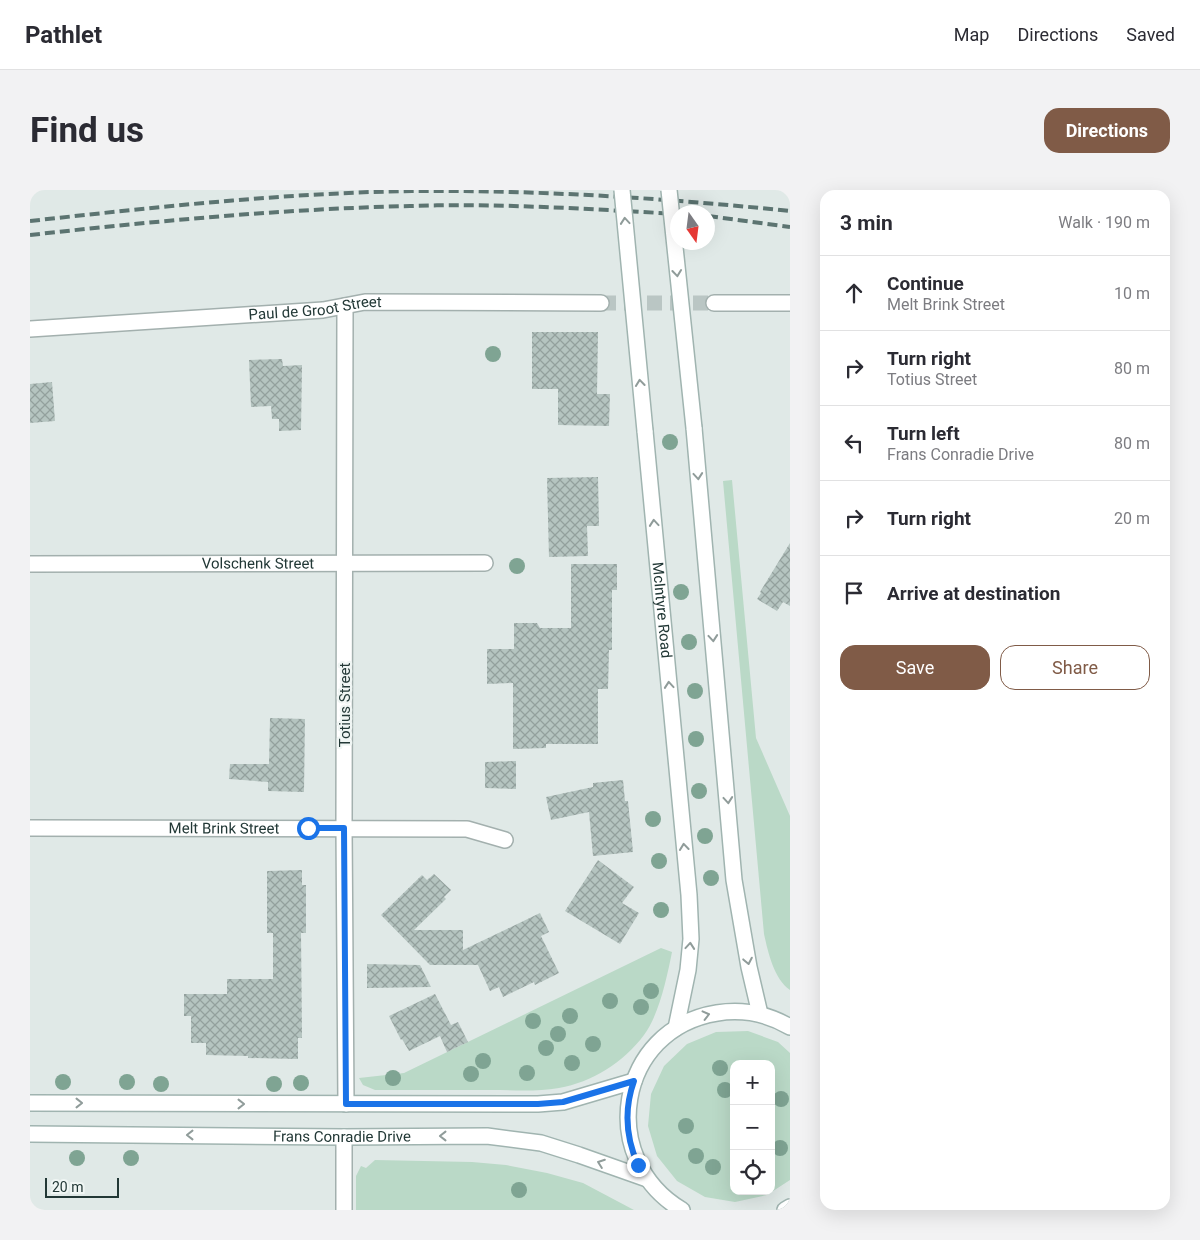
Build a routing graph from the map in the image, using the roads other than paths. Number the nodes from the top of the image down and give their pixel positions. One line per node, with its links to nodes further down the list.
1 (622, 190): 16 (main road, McIntyre Road, one-way to 1, bridge)
2 (669, 190): 14 (main road, one-way to 14, bridge)
3 (601, 303): 6 (main road, Paul de Groot Street)
4 (714, 303): 5 (main road)
5 (790, 303)
6 (345, 306): 7 (main road, Paul de Groot Street); 8 (main road, Totius Street)
7 (30, 329)
8 (345, 563): 9 (main road, Volschenk Street); 10 (main road, Volschenk Street); 12 (main road, Totius Street)
9 (485, 563)
10 (30, 564)
11 (30, 828): 12 (main road, Melt Brink Street)
12 (344, 828): 13 (main road, Melt Brink Street); 19 (main road, Totius Street)
13 (505, 840)
14 (760, 1014): 15 (main road); 16 (main road, one-way to 14)
15 (790, 1027)
16 (676, 1028): 17 (main road)
17 (634, 1081): 19 (main road); 22 (main road)
18 (30, 1103): 19 (main road, one-way to 19)
19 (346, 1104)
20 (30, 1134): 21 (main road, Frans Conradie Drive, one-way to 20)
21 (344, 1137): 22 (main road, Frans Conradie Drive, one-way to 21); 24 (main road)
22 (647, 1179): 25 (main road)
23 (790, 1207): 26 (main road)
24 (344, 1210)
25 (682, 1210)
26 (785, 1210)

